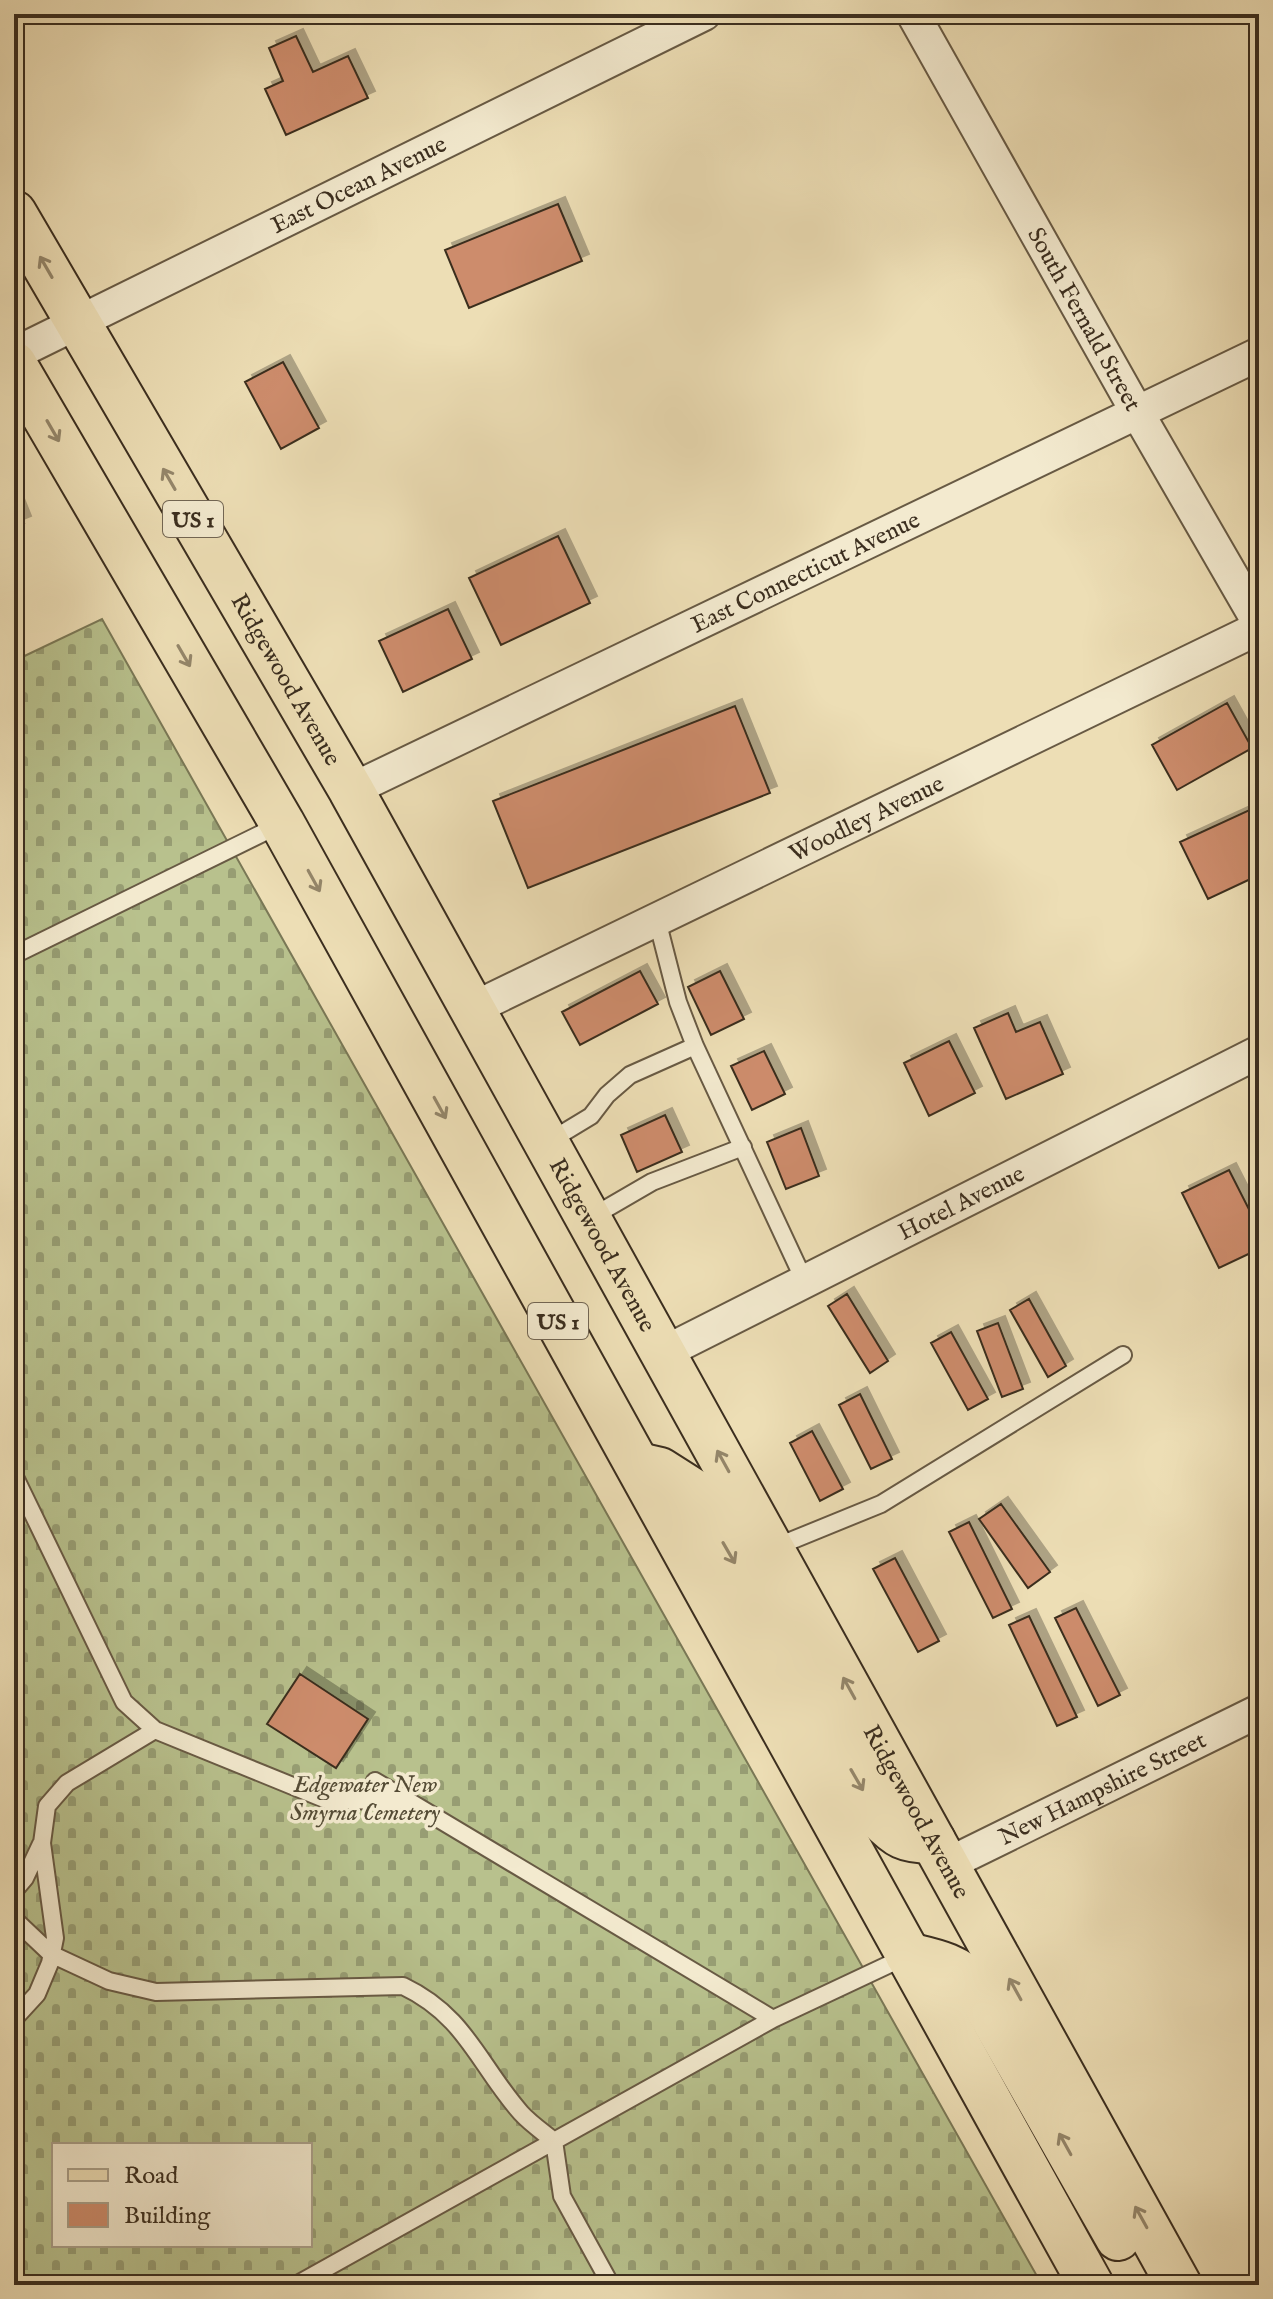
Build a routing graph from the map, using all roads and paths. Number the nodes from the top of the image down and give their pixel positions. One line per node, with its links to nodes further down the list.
1 (704, 14): 4 (street, East Ocean Avenue)
2 (913, 14): 8 (street, South Fernald Street)
3 (14, 213): 4 (main road, Ridgewood Avenue / US 1, one-way to 3)
4 (78, 322): 5 (street, East Ocean Avenue); 10 (main road, Ridgewood Avenue / US 1, one-way to 4)
5 (14, 354)
6 (1259, 354): 8 (street, East Connecticut Avenue)
7 (14, 364): 11 (main road, US 1, one-way to 11)
8 (1137, 412): 9 (street, South Fernald Street); 10 (street, East Connecticut Avenue)
9 (1259, 625): 12 (street, Woodley Avenue)
10 (351, 790): 14 (main road, Ridgewood Avenue / US 1)
11 (282, 823): 13 (lane); 23 (main road, US 1, one-way to 23)
12 (657, 920): 14 (street, Woodley Avenue); 15 (lane)
13 (14, 955)
14 (472, 1009): 17 (main road, Ridgewood Avenue / US 1)
15 (695, 1046): 17 (lane); 18 (lane)
16 (1259, 1052): 20 (street, Hotel Avenue)
17 (547, 1143): 19 (main road, Ridgewood Avenue / US 1)
18 (743, 1147): 19 (lane); 20 (lane)
19 (589, 1219): 21 (main road, Ridgewood Avenue / US 1)
20 (804, 1280): 21 (street, Hotel Avenue)
21 (663, 1353): 25 (main road, Ridgewood Avenue / US 1, one-way to 21)
22 (1123, 1355): 25 (lane)
23 (638, 1465): 31 (main road, one-way to 31); 35 (main road, US 1)
24 (14, 1475): 27 (lane)
25 (772, 1549): 31 (main road, Ridgewood Avenue / US 1, one-way to 25)
26 (1259, 1711): 31 (street, New Hampshire Street)
27 (155, 1730): 29 (lane); 30 (lane)
28 (375, 1781): 29 (lane)
29 (408, 1801): 37 (lane)
30 (42, 1843): 32 (lane); 34 (lane)
31 (940, 1853): 45 (main road, Ridgewood Avenue / US 1, one-way to 31)
32 (14, 1891)
33 (14, 1919): 34 (lane)
34 (51, 1954): 36 (lane); 38 (lane)
35 (908, 1955): 37 (lane); 43 (main road, US 1); 44 (main road, one-way to 35)
36 (14, 2019)
37 (773, 2019): 38 (lane)
38 (554, 2141): 41 (lane); 42 (lane)
39 (14, 2274): 40 (lane)
40 (20, 2285)
41 (296, 2285)
42 (611, 2285)
43 (1091, 2285)
44 (1145, 2285)
45 (1179, 2285)

